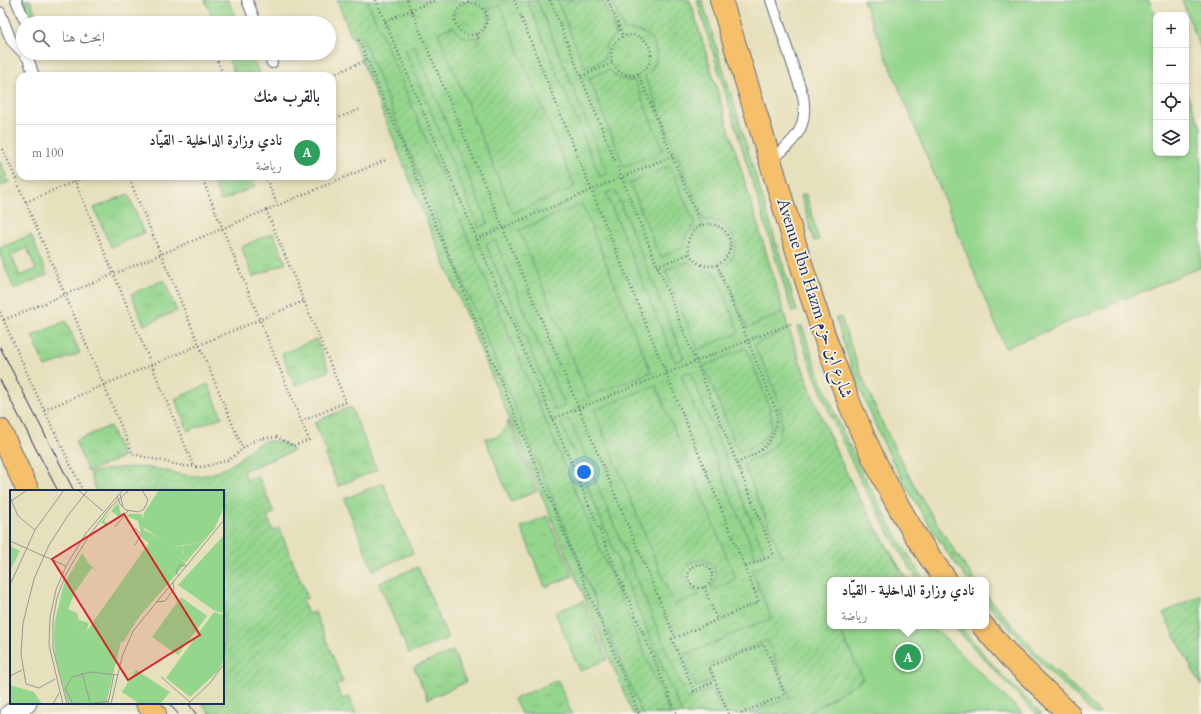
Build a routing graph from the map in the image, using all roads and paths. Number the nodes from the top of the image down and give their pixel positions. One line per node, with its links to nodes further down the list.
1 (16, 0): 15 (lane)
2 (247, 0): 16 (lane)
3 (376, 0): 17 (path)
4 (407, 0): 13 (path)
5 (435, 0): 13 (path)
6 (463, 0): 12 (path)
7 (514, 0): 45 (path)
8 (550, 0): 31 (path)
9 (608, 0): 19 (path)
10 (721, 0): 37 (main road, Avenue Ibn Hazm شارع ابن حزم)
11 (771, 0): 37 (lane)
12 (465, 4): 18 (path); 18 (path)
13 (412, 10): 17 (path); 50 (path)
14 (0, 12): 22 (lane)
15 (23, 16)
16 (253, 16)
17 (385, 21): 52 (path)
18 (476, 34): 21 (path)
19 (623, 36): 26 (path); 30 (path)
20 (359, 40): 25 (path)
21 (479, 40)
22 (16, 44)
23 (30, 60): 27 (lane)
24 (217, 60): 28 (path)
25 (368, 60): 29 (path); 91 (path)
26 (612, 63): 30 (path); 31 (path)
27 (33, 72)
28 (222, 72)
29 (336, 73)
30 (638, 73): 35 (path)
31 (581, 76): 38 (path)
32 (361, 109): 33 (path)
33 (336, 118)
34 (3, 149): 39 (path)
35 (672, 156): 38 (path); 49 (path)
36 (386, 160): 47 (path)
37 (770, 162): 81 (main road, Avenue Ibn Hazm شارع ابن حزم)
38 (621, 177): 45 (path); 56 (path)
39 (16, 179)
40 (16, 180): 46 (path)
41 (130, 180): 54 (path)
42 (203, 180): 51 (path)
43 (267, 180): 47 (path)
44 (75, 181): 46 (path); 57 (path)
45 (591, 190): 50 (path); 68 (path)
46 (26, 202): 58 (path)
47 (278, 206): 48 (path)
48 (266, 210): 51 (path); 59 (path)
49 (701, 226): 53 (path); 55 (path)
50 (503, 227): 52 (path); 70 (path)
51 (222, 229): 54 (path); 61 (path)
52 (476, 238): 72 (path)
53 (689, 254): 55 (path); 56 (path)
54 (161, 255): 57 (path); 65 (path)
55 (717, 265): 64 (path)
56 (657, 266): 66 (path)
57 (114, 274): 58 (path); 67 (path)
58 (66, 295): 62 (path); 69 (path)
59 (304, 300): 61 (path); 73 (path)
60 (0, 312): 62 (path)
61 (260, 319): 65 (path); 73 (path)
62 (4, 320): 71 (path)
63 (792, 323): 64 (path)
64 (748, 340): 66 (path); 76 (path)
65 (199, 344): 67 (path); 75 (path)
66 (696, 361): 68 (path); 76 (path)
67 (151, 364): 69 (path); 77 (path)
68 (666, 373): 70 (path); 80 (path)
69 (104, 384): 71 (path); 77 (path)
70 (579, 408): 72 (path); 85 (path)
71 (44, 410): 79 (path)
72 (552, 419): 92 (path)
73 (302, 421): 75 (path)
74 (0, 430): 78 (main road)
75 (243, 449): 77 (path)
76 (737, 463): 80 (path)
77 (194, 467)
78 (28, 490)
79 (83, 490)
80 (745, 567): 83 (path)
81 (944, 577)
82 (704, 587): 82 (path); 83 (path)
83 (717, 620): 85 (path)
84 (986, 629): 95 (main road)
85 (676, 637): 86 (path)
86 (715, 682): 93 (path); 94 (path)
87 (25, 704): 89 (street)
88 (148, 704): 90 (main road)
89 (10, 714)
90 (155, 714)
91 (639, 714)
92 (677, 714)
93 (729, 714)
94 (739, 714)
95 (1069, 714)

